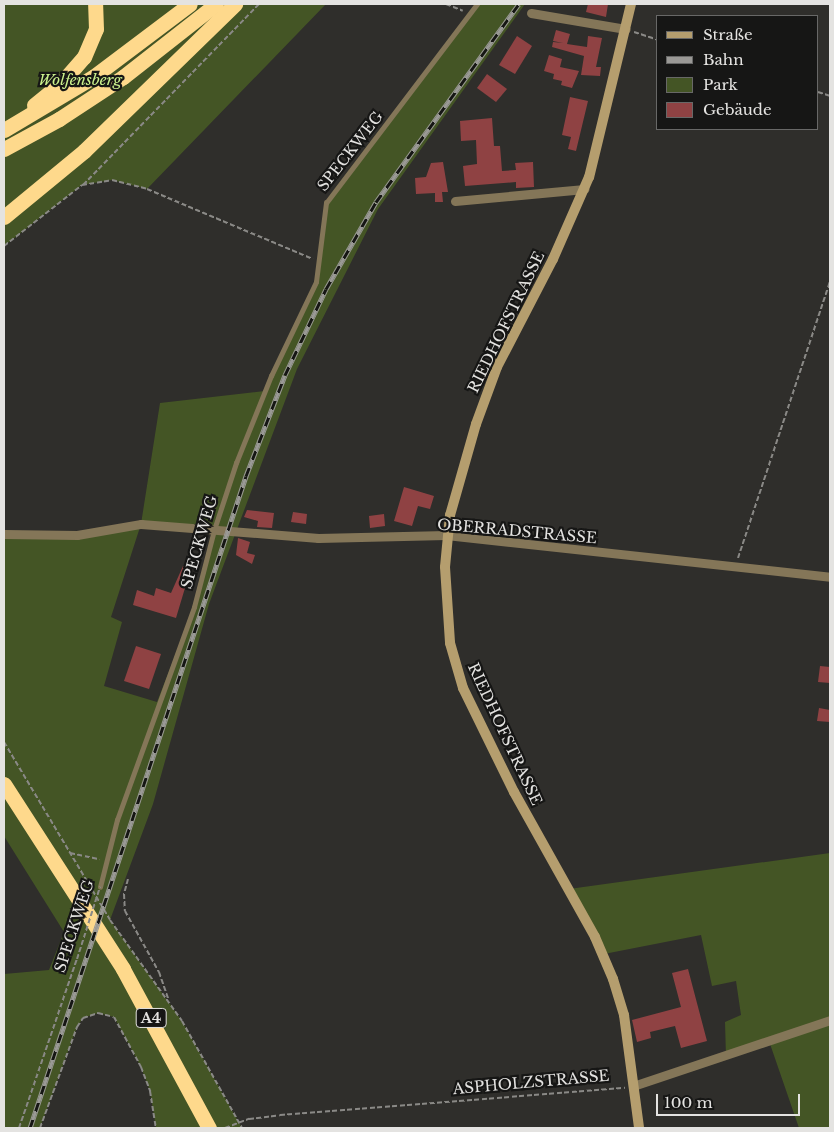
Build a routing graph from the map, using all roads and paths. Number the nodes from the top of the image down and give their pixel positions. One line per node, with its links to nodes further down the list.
1 (95, 4): 13 (highway)
2 (190, 4): 13 (highway)
3 (216, 4): 14 (highway)
4 (235, 4): 18 (highway)
5 (259, 4): 15 (path)
6 (446, 4): 10 (path)
7 (478, 4): 10 (lane, SPECKWEG)
8 (631, 4): 11 (street, RIEDHOFSTRASSE)
9 (531, 13): 11 (street)
10 (470, 15): 20 (lane, SPECKWEG)
11 (626, 29): 12 (path); 16 (street, RIEDHOFSTRASSE)
12 (656, 39)
13 (4, 130)
14 (4, 150)
15 (82, 186): 19 (path); 20 (path)
16 (584, 189): 17 (street); 24 (street, RIEDHOFSTRASSE)
17 (455, 201)
18 (4, 217)
19 (4, 246)
20 (320, 262): 22 (lane, SPECKWEG)
21 (830, 282): 25 (path)
22 (214, 530): 23 (street, OBERRADSTRASSE); 24 (street, OBERRADSTRASSE); 33 (lane, SPECKWEG)
23 (4, 534)
24 (446, 535): 25 (street, OBERRADSTRASSE); 36 (street, RIEDHOFSTRASSE)
25 (734, 567): 26 (street, OBERRADSTRASSE)
26 (830, 577)
27 (4, 742): 30 (path)
28 (4, 784): 42 (highway, A4)
29 (4, 804): 41 (highway, A4)
30 (70, 853): 31 (path); 34 (path)
31 (98, 859)
32 (128, 879): 34 (path)
33 (100, 887): 38 (path, SPECKWEG, bridge)
34 (168, 999): 37 (path)
35 (830, 1020): 36 (street)
36 (633, 1086): 37 (path, ASPHOLZSTRASSE); 45 (street, RIEDHOFSTRASSE)
37 (239, 1122): 43 (path, ASPHOLZSTRASSE); 44 (path)
38 (19, 1128)
39 (40, 1128): 40 (path)
40 (156, 1128)
41 (203, 1128)
42 (210, 1128)
43 (227, 1128)
44 (242, 1128)
45 (639, 1128)

